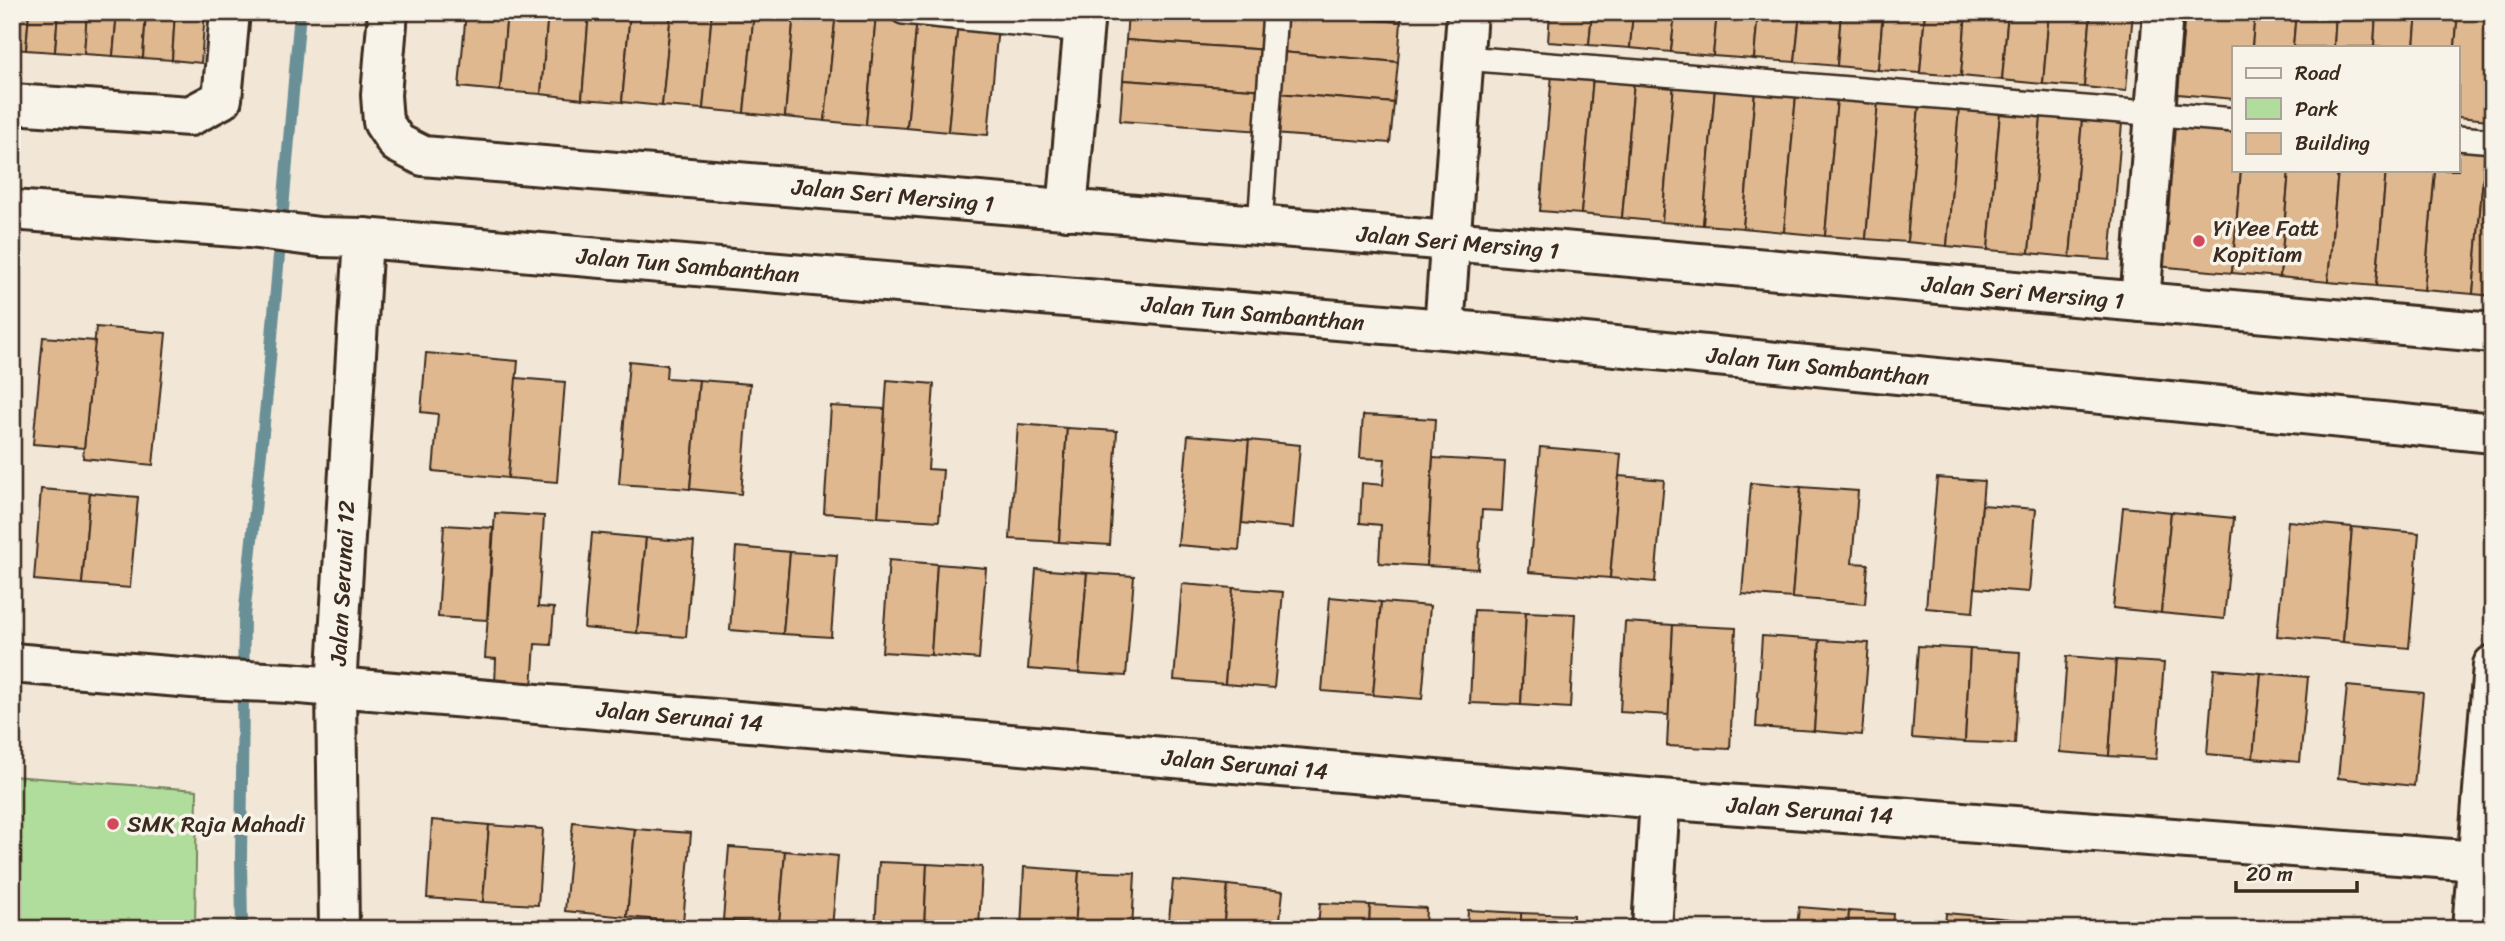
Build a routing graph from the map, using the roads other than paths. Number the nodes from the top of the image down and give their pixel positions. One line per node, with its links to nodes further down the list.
1 (230, 12): 9 (street)
2 (388, 12): 15 (street, Jalan Seri Mersing 1)
3 (903, 12): 7 (lane)
4 (1275, 12): 16 (lane)
5 (1467, 12): 8 (street)
6 (2163, 12): 10 (street)
7 (1084, 21): 15 (street)
8 (1464, 58): 10 (lane); 18 (street)
9 (12, 104)
10 (2155, 113): 11 (lane); 19 (street)
11 (2232, 120)
12 (2460, 138): 13 (lane)
13 (2493, 141)
14 (12, 210): 17 (street, Jalan Tun Sambanthan)
15 (1067, 210): 16 (street, Jalan Seri Mersing 1)
16 (1260, 225): 18 (street, Jalan Seri Mersing 1)
17 (363, 238): 18 (street, Jalan Tun Sambanthan); 24 (street, Jalan Serunai 12)
18 (1447, 286): 19 (street, Jalan Seri Mersing 1); 21 (street, Jalan Tun Sambanthan)
19 (2140, 302): 20 (street, Jalan Seri Mersing 1)
20 (2493, 333)
21 (2493, 433)
22 (12, 663): 24 (street, Jalan Serunai 14)
23 (2493, 665): 26 (street)
24 (336, 687): 25 (street, Jalan Serunai 14); 27 (street, Jalan Serunai 12)
25 (1660, 799): 26 (street, Jalan Serunai 14); 28 (street)
26 (2478, 861): 29 (street)
27 (339, 929)
28 (1652, 929)
29 (2472, 929)

